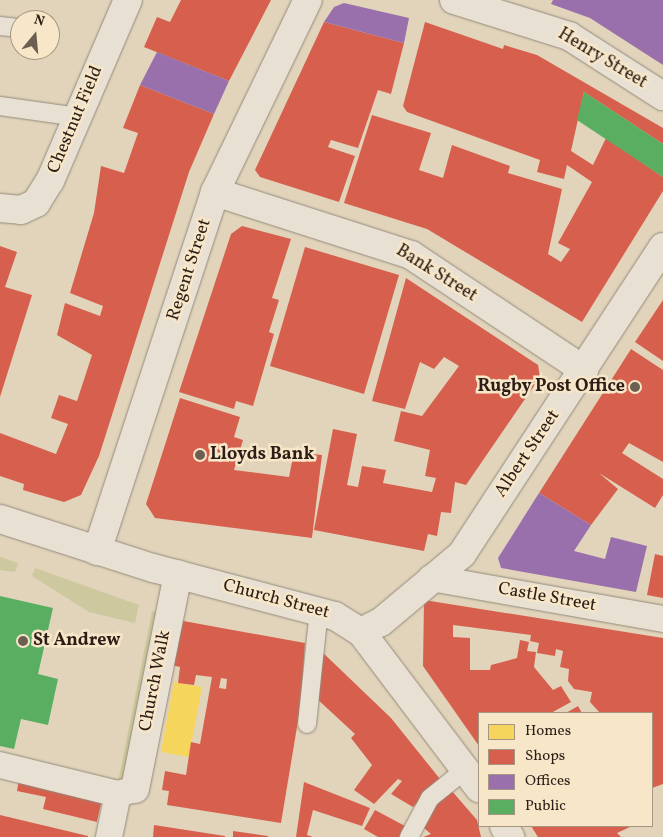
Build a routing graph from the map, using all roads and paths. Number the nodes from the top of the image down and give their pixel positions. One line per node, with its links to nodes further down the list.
1 (128, 0): 6 (street, Chestnut Field)
2 (308, 0): 7 (street, Regent Street)
3 (454, 0): 4 (street, Henry Street)
4 (663, 96)
5 (0, 106): 6 (lane)
6 (78, 117): 8 (street, Chestnut Field)
7 (216, 192): 10 (street, Bank Street); 12 (street, Regent Street)
8 (0, 208)
9 (663, 248): 10 (street, Albert Street)
10 (584, 370): 14 (street, Albert Street)
11 (0, 519): 12 (street, Church Street)
12 (97, 551): 13 (street, Church Street)
13 (178, 574): 15 (street, Church Street); 21 (street, Church Walk)
14 (431, 578): 16 (street, Castle Street); 17 (street, Albert Street)
15 (319, 610): 17 (street, Church Street); 18 (lane)
16 (663, 619)
17 (361, 632): 20 (street, Church Street)
18 (307, 724)
19 (0, 765): 21 (street)
20 (472, 779): 23 (lane)
21 (127, 791): 22 (street, Church Walk)
22 (110, 837)
23 (410, 837)

